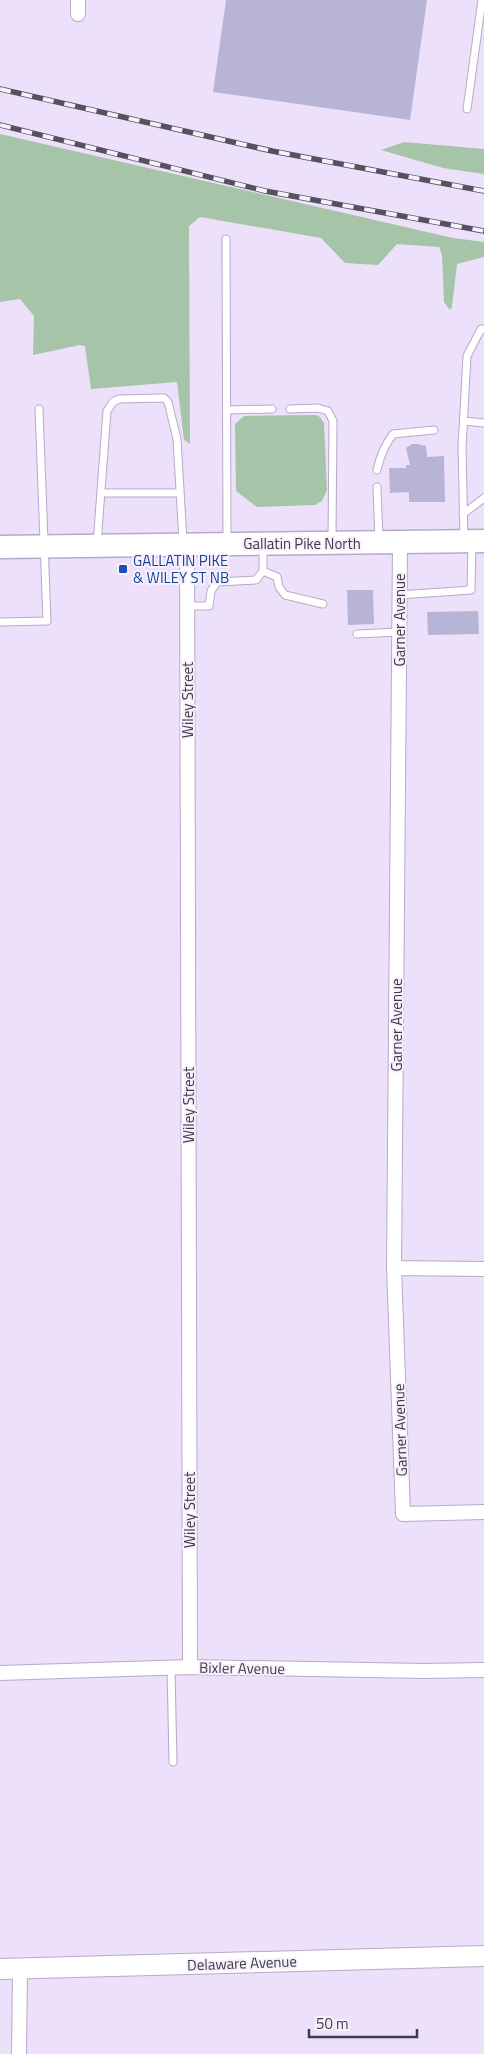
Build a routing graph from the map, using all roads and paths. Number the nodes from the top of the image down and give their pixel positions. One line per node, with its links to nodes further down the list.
1 (482, 0): 2 (lane)
2 (467, 109)
3 (226, 238): 8 (lane)
4 (484, 329): 9 (lane)
5 (272, 409): 8 (lane)
6 (290, 409): 20 (lane)
7 (39, 410): 25 (lane)
8 (227, 410): 23 (lane)
9 (464, 421): 10 (lane); 17 (lane)
10 (484, 423)
11 (434, 430): 12 (lane)
12 (377, 470)
13 (377, 487): 21 (lane)
14 (101, 493): 15 (lane); 15 (lane); 24 (lane)
15 (180, 493): 22 (lane)
16 (484, 498): 17 (lane)
17 (463, 514): 18 (lane)
18 (473, 541): 21 (main road, Gallatin Pike North); 28 (lane)
19 (263, 543): 20 (main road, Gallatin Pike North); 23 (main road, Gallatin Pike North); 27 (lane)
20 (332, 543): 21 (main road, Gallatin Pike North)
21 (389, 543): 28 (street, Garner Avenue)
22 (185, 544): 23 (main road, Gallatin Pike North); 24 (main road, Gallatin Pike North); 30 (street, Wiley Street)
23 (228, 544)
24 (97, 545): 25 (main road, Gallatin Pike North)
25 (43, 546): 26 (main road, Gallatin Pike North); 31 (lane)
26 (0, 547)
27 (263, 571): 29 (lane); 30 (lane)
28 (399, 595): 32 (street, Garner Avenue)
29 (323, 604)
30 (186, 606): 37 (street, Wiley Street)
31 (0, 622)
32 (399, 632): 33 (lane); 34 (street, Garner Avenue)
33 (357, 634)
34 (394, 1268): 35 (street); 36 (street, Garner Avenue)
35 (484, 1269)
36 (484, 1512)
37 (190, 1667): 38 (street, Bixler Avenue); 39 (street, Bixler Avenue)
38 (171, 1668): 40 (street, Bixler Avenue); 41 (lane)
39 (484, 1670)
40 (0, 1673)
41 (173, 1762)
42 (484, 1956): 43 (street, Delaware Avenue)
43 (10, 1969): 44 (street)
44 (19, 2054)

